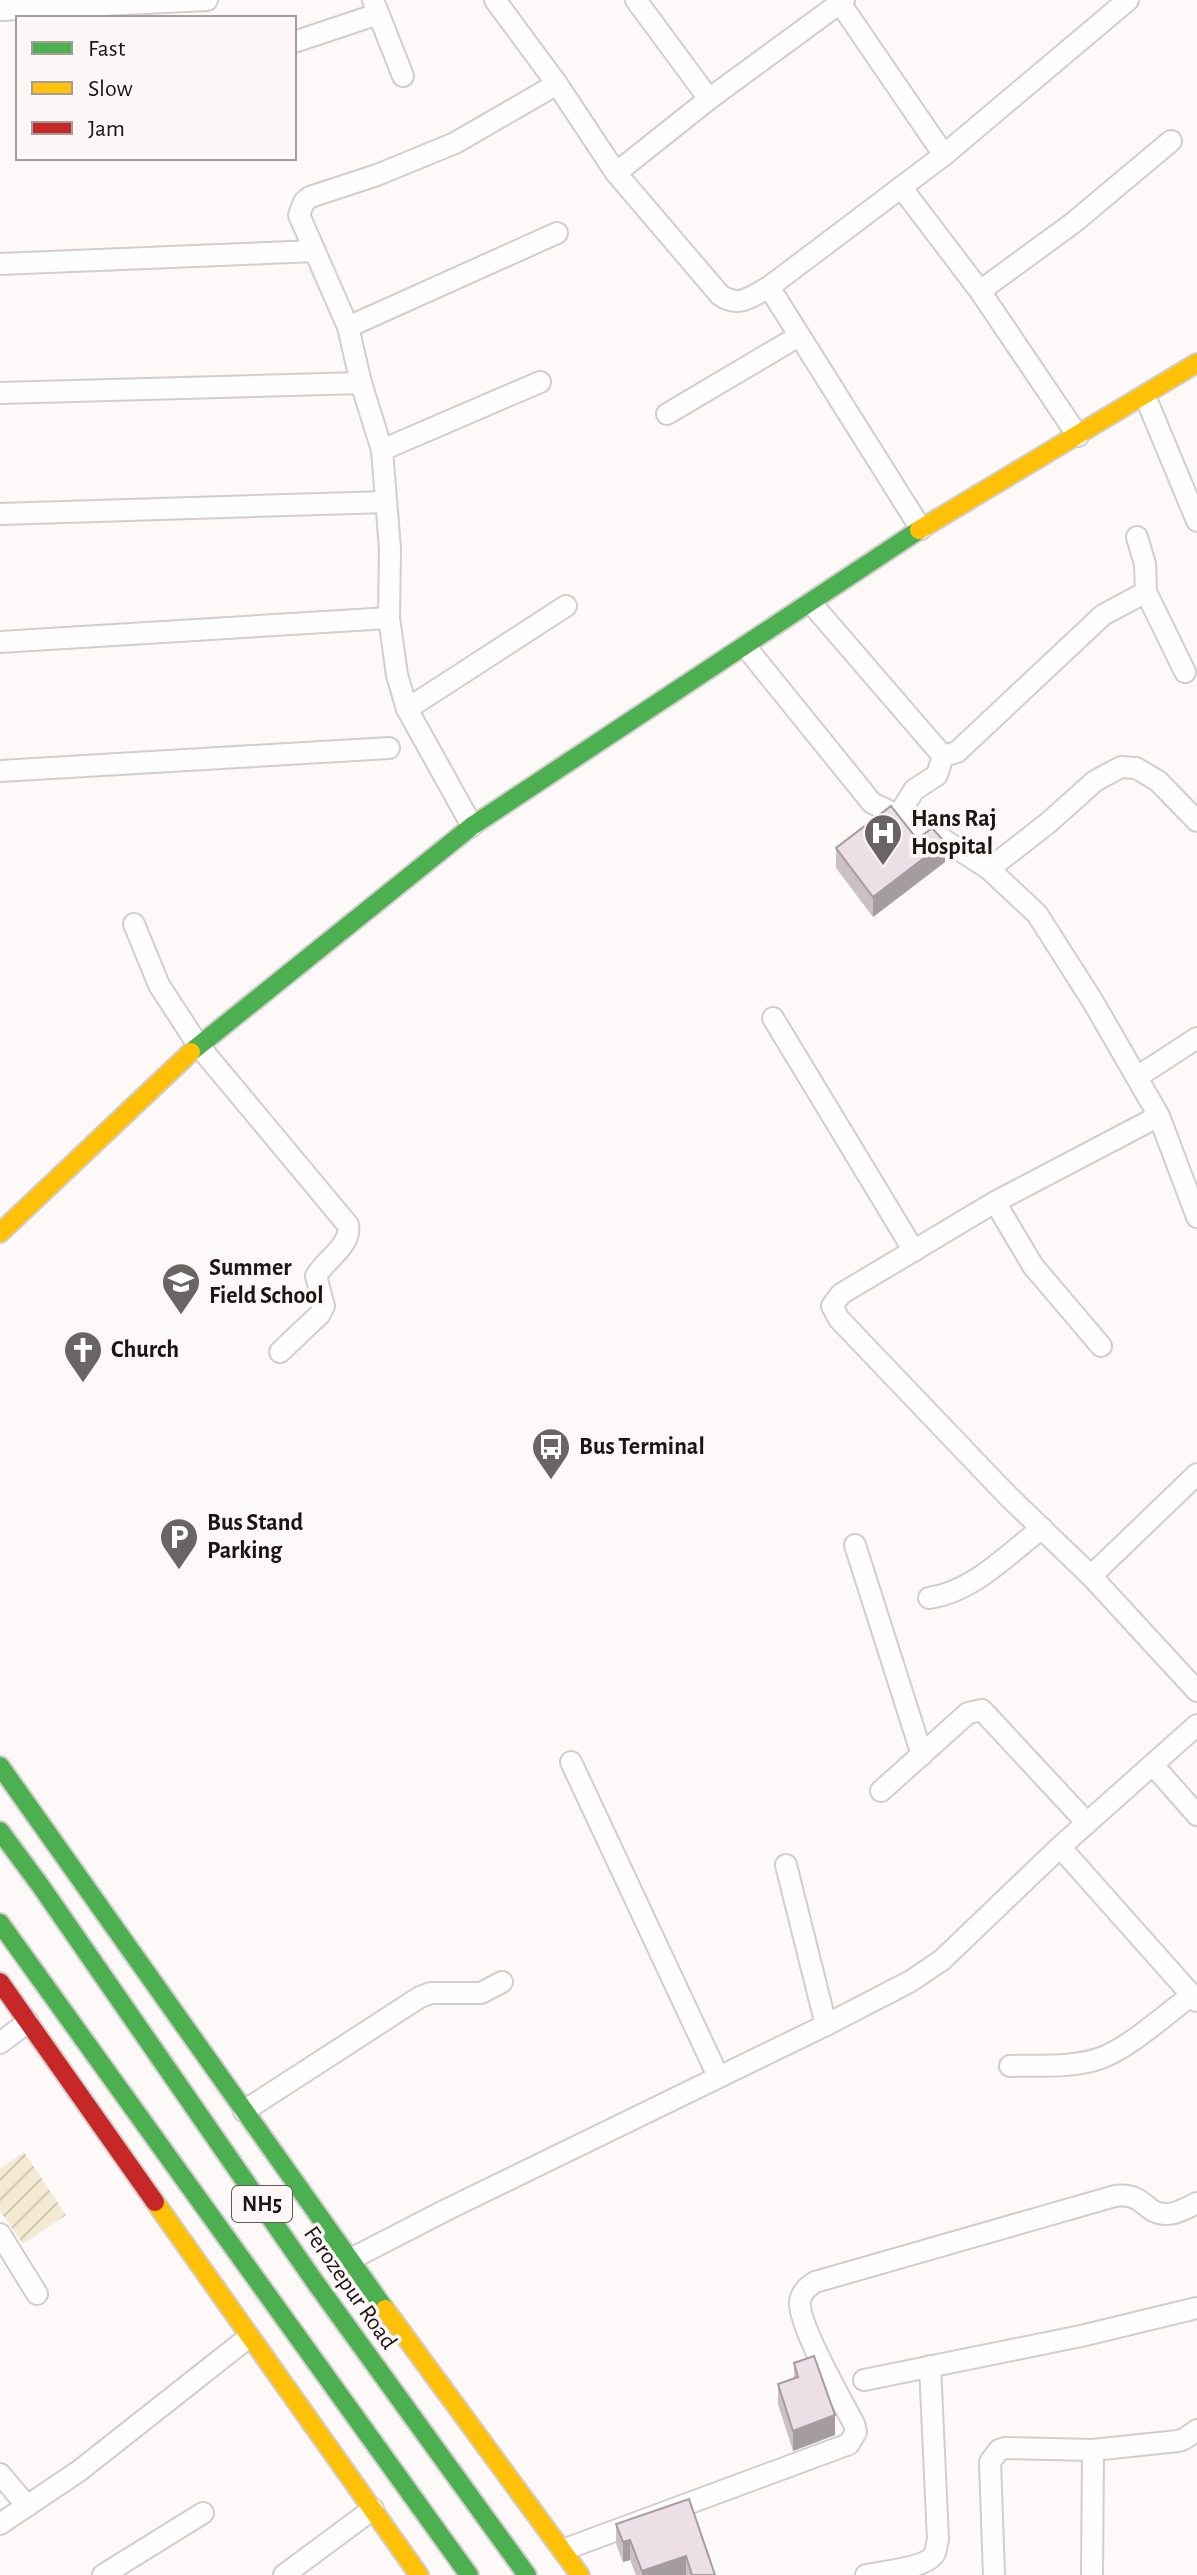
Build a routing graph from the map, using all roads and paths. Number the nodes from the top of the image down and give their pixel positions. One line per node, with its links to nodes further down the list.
1 (495, 0): 10 (street)
2 (636, 0): 11 (street)
3 (1128, 0): 13 (street)
4 (841, 1): 11 (street); 13 (street)
5 (206, 6): 7 (street)
6 (375, 7): 8 (street); 9 (street)
7 (0, 10)
8 (296, 41)
9 (403, 76)
10 (557, 84): 14 (street); 17 (street)
11 (709, 99): 14 (street)
12 (1171, 141): 20 (street)
13 (944, 155): 15 (street)
14 (616, 173): 19 (street)
15 (901, 187): 19 (street); 20 (street)
16 (557, 233): 21 (street)
17 (315, 251): 18 (street); 21 (street)
18 (0, 264)
19 (769, 287): 22 (street)
20 (980, 291): 29 (street)
21 (348, 327): 25 (street)
22 (799, 336): 28 (street); 34 (street)
23 (1197, 363): 27 (main road)
24 (540, 382): 30 (street)
25 (361, 383): 26 (street); 30 (street)
26 (0, 393)
27 (1145, 396): 29 (main road); 33 (street)
28 (667, 414)
29 (1078, 436): 34 (main road)
30 (382, 450): 31 (street)
31 (386, 502): 32 (street); 39 (street)
32 (0, 514)
33 (1197, 521)
34 (921, 529): 37 (main road)
35 (1137, 537): 36 (street)
36 (1146, 592): 42 (street); 45 (street)
37 (811, 603): 41 (main road); 45 (street)
38 (566, 606): 43 (street)
39 (389, 618): 40 (street); 43 (street)
40 (0, 642)
41 (745, 646): 47 (street); 49 (main road)
42 (1185, 672)
43 (407, 709): 49 (street)
44 (389, 748): 46 (street)
45 (943, 756): 47 (street)
46 (0, 771)
47 (898, 816): 50 (street)
48 (1197, 821): 50 (street)
49 (472, 826): 54 (main road)
50 (989, 869): 55 (street)
51 (134, 924): 54 (street)
52 (773, 1018): 61 (street)
53 (1197, 1038): 55 (street)
54 (198, 1045): 60 (main road); 63 (street)
55 (1137, 1077): 56 (street)
56 (1159, 1116): 57 (street); 58 (street)
57 (1192, 1187): 59 (street)
58 (995, 1202): 61 (street); 62 (street)
59 (1197, 1217)
60 (0, 1233)
61 (914, 1251): 65 (street)
62 (1101, 1346)
63 (280, 1352)
64 (1197, 1474): 67 (street)
65 (1042, 1528): 67 (street); 68 (street)
66 (855, 1545): 71 (street)
67 (1091, 1576): 69 (street)
68 (929, 1598)
69 (1197, 1691)
70 (1197, 1725): 73 (street)
71 (922, 1755): 75 (street); 77 (street)
72 (571, 1762): 89 (street)
73 (1153, 1765): 76 (street); 77 (street)
74 (0, 1766): 90 (main road)
75 (881, 1791)
76 (1197, 1815)
77 (1087, 1823): 79 (street)
78 (0, 1831): 111 (main road, Ferozepur Road / NH5)
79 (1060, 1847): 84 (street); 86 (street)
80 (786, 1865): 86 (street)
81 (0, 1923): 110 (main road, NH5)
82 (0, 1982): 85 (main road)
83 (502, 1982): 90 (street)
84 (1194, 1998): 88 (street)
85 (28, 2022): 87 (street); 96 (main road)
86 (826, 2025): 89 (street)
87 (0, 2043)
88 (1010, 2066)
89 (718, 2076): 93 (street)
90 (244, 2111): 93 (main road)
91 (1197, 2203): 106 (street)
92 (0, 2234): 94 (street)
93 (349, 2260): 106 (main road)
94 (37, 2294)
95 (1197, 2308): 97 (street)
96 (249, 2337): 102 (street); 103 (main road)
97 (930, 2366): 98 (street); 113 (street)
98 (864, 2380)
99 (1197, 2430): 100 (street)
100 (1093, 2450): 114 (street); 115 (street)
101 (0, 2474): 102 (street)
102 (27, 2506): 105 (street)
103 (373, 2509): 108 (street); 109 (main road)
104 (203, 2513): 107 (street)
105 (0, 2524)
106 (563, 2550): 112 (main road)
107 (103, 2575)
108 (284, 2575)
109 (419, 2575)
110 (469, 2575)
111 (527, 2575)
112 (580, 2575)
113 (866, 2575)
114 (994, 2575)
115 (1092, 2575)

